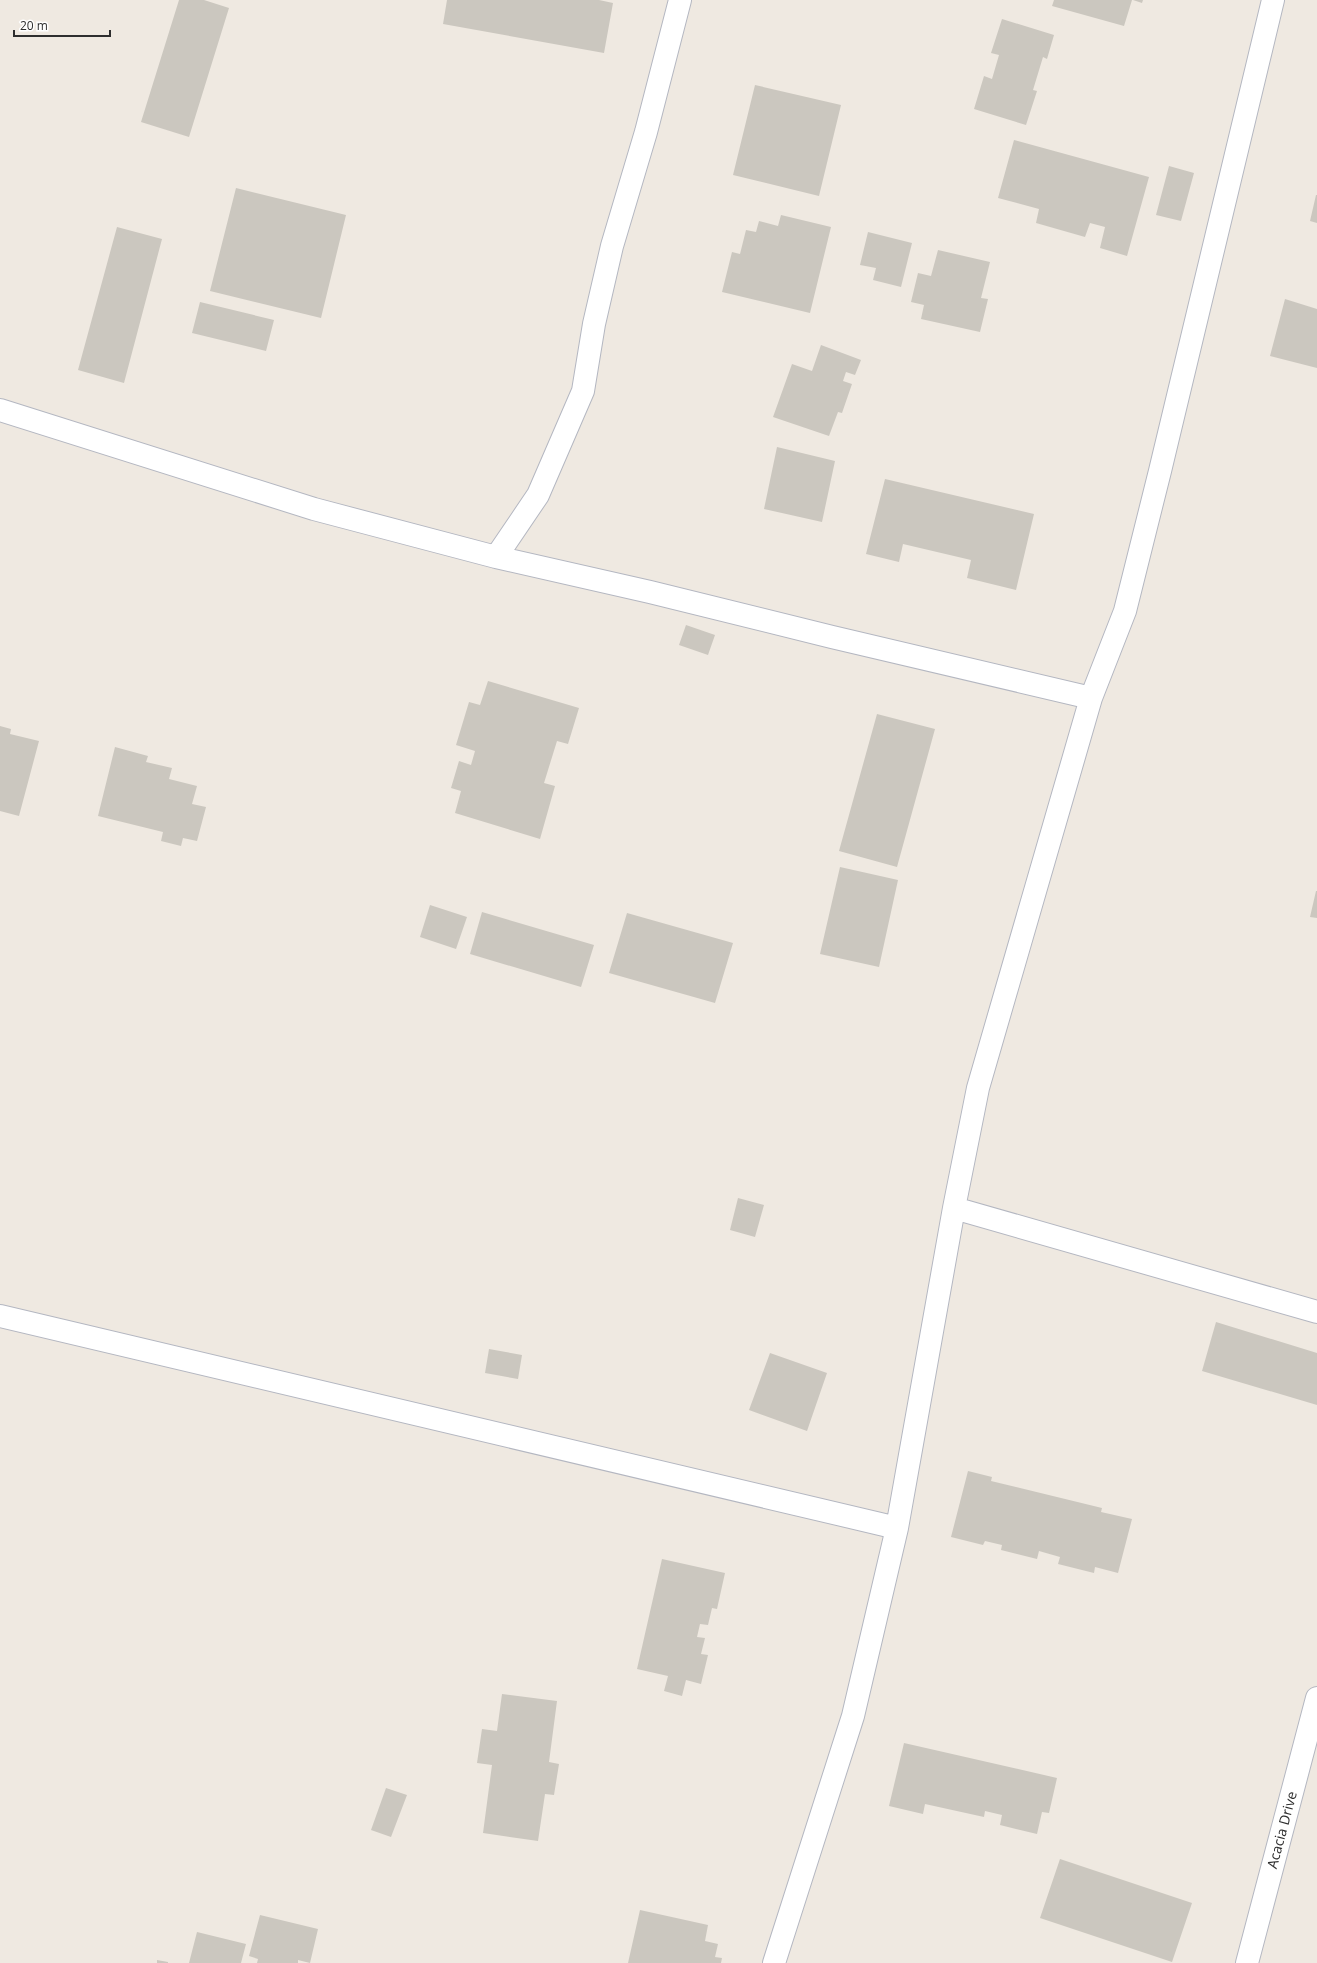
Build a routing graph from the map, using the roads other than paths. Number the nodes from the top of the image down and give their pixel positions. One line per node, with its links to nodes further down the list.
1 (680, 0): 4 (street)
2 (1273, 0): 5 (street)
3 (0, 410): 4 (street)
4 (496, 557): 5 (street)
5 (1091, 698): 6 (street)
6 (954, 1208): 7 (street); 9 (street)
7 (1317, 1312)
8 (0, 1316): 9 (street)
9 (896, 1528): 11 (street)
10 (1317, 1698): 12 (street, Acacia Drive)
11 (774, 1963)
12 (1247, 1963)

